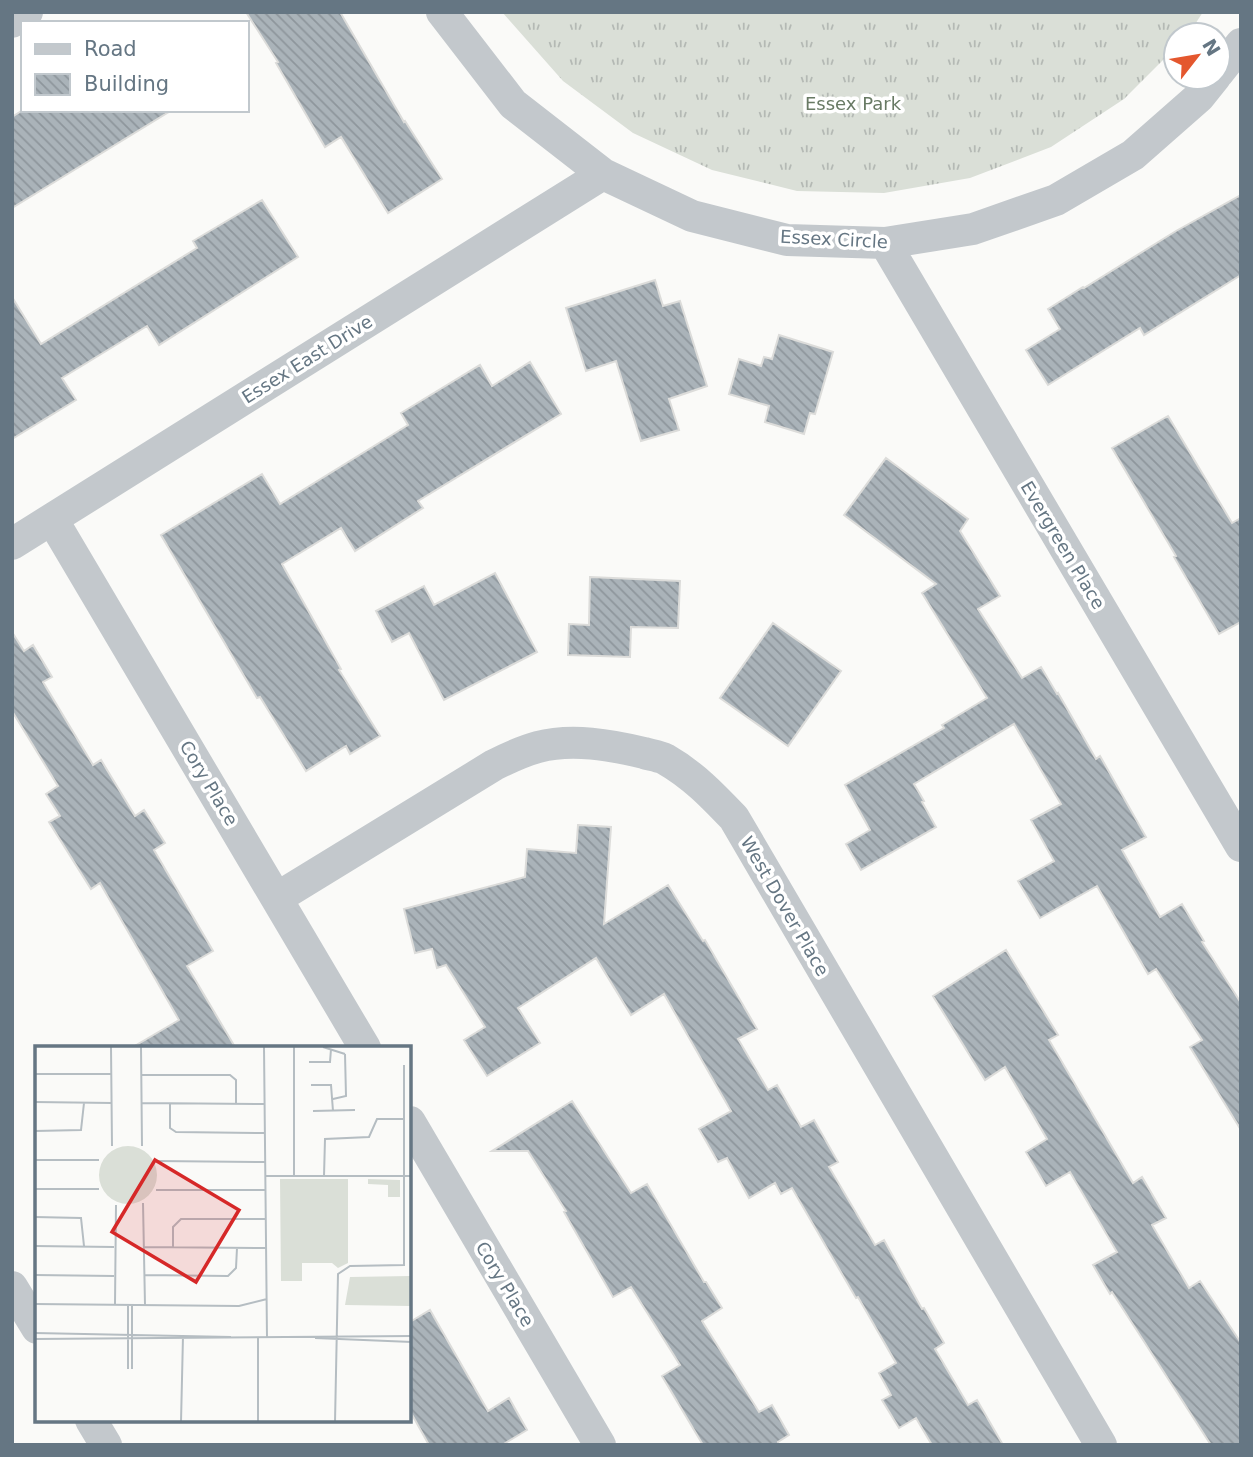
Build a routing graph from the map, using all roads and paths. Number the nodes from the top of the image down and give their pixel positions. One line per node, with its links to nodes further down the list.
1 (27, 12): 3 (street)
2 (442, 12): 5 (street, Essex Circle)
3 (12, 22)
4 (1204, 91): 6 (street, Essex Circle)
5 (603, 174): 6 (street, Essex Circle); 7 (street, Essex East Drive)
6 (886, 243): 9 (street, Evergreen Place)
7 (52, 519): 8 (street, Essex East Drive); 10 (street, Cory Place)
8 (12, 544)
9 (1241, 846)
10 (277, 898): 11 (street, Cory Place); 18 (street, West Dover Place)
11 (364, 1046)
12 (411, 1124): 17 (street, Cory Place)
13 (12, 1287): 14 (street)
14 (35, 1325)
15 (92, 1422): 16 (street)
16 (106, 1445)
17 (600, 1445)
18 (1101, 1445)

